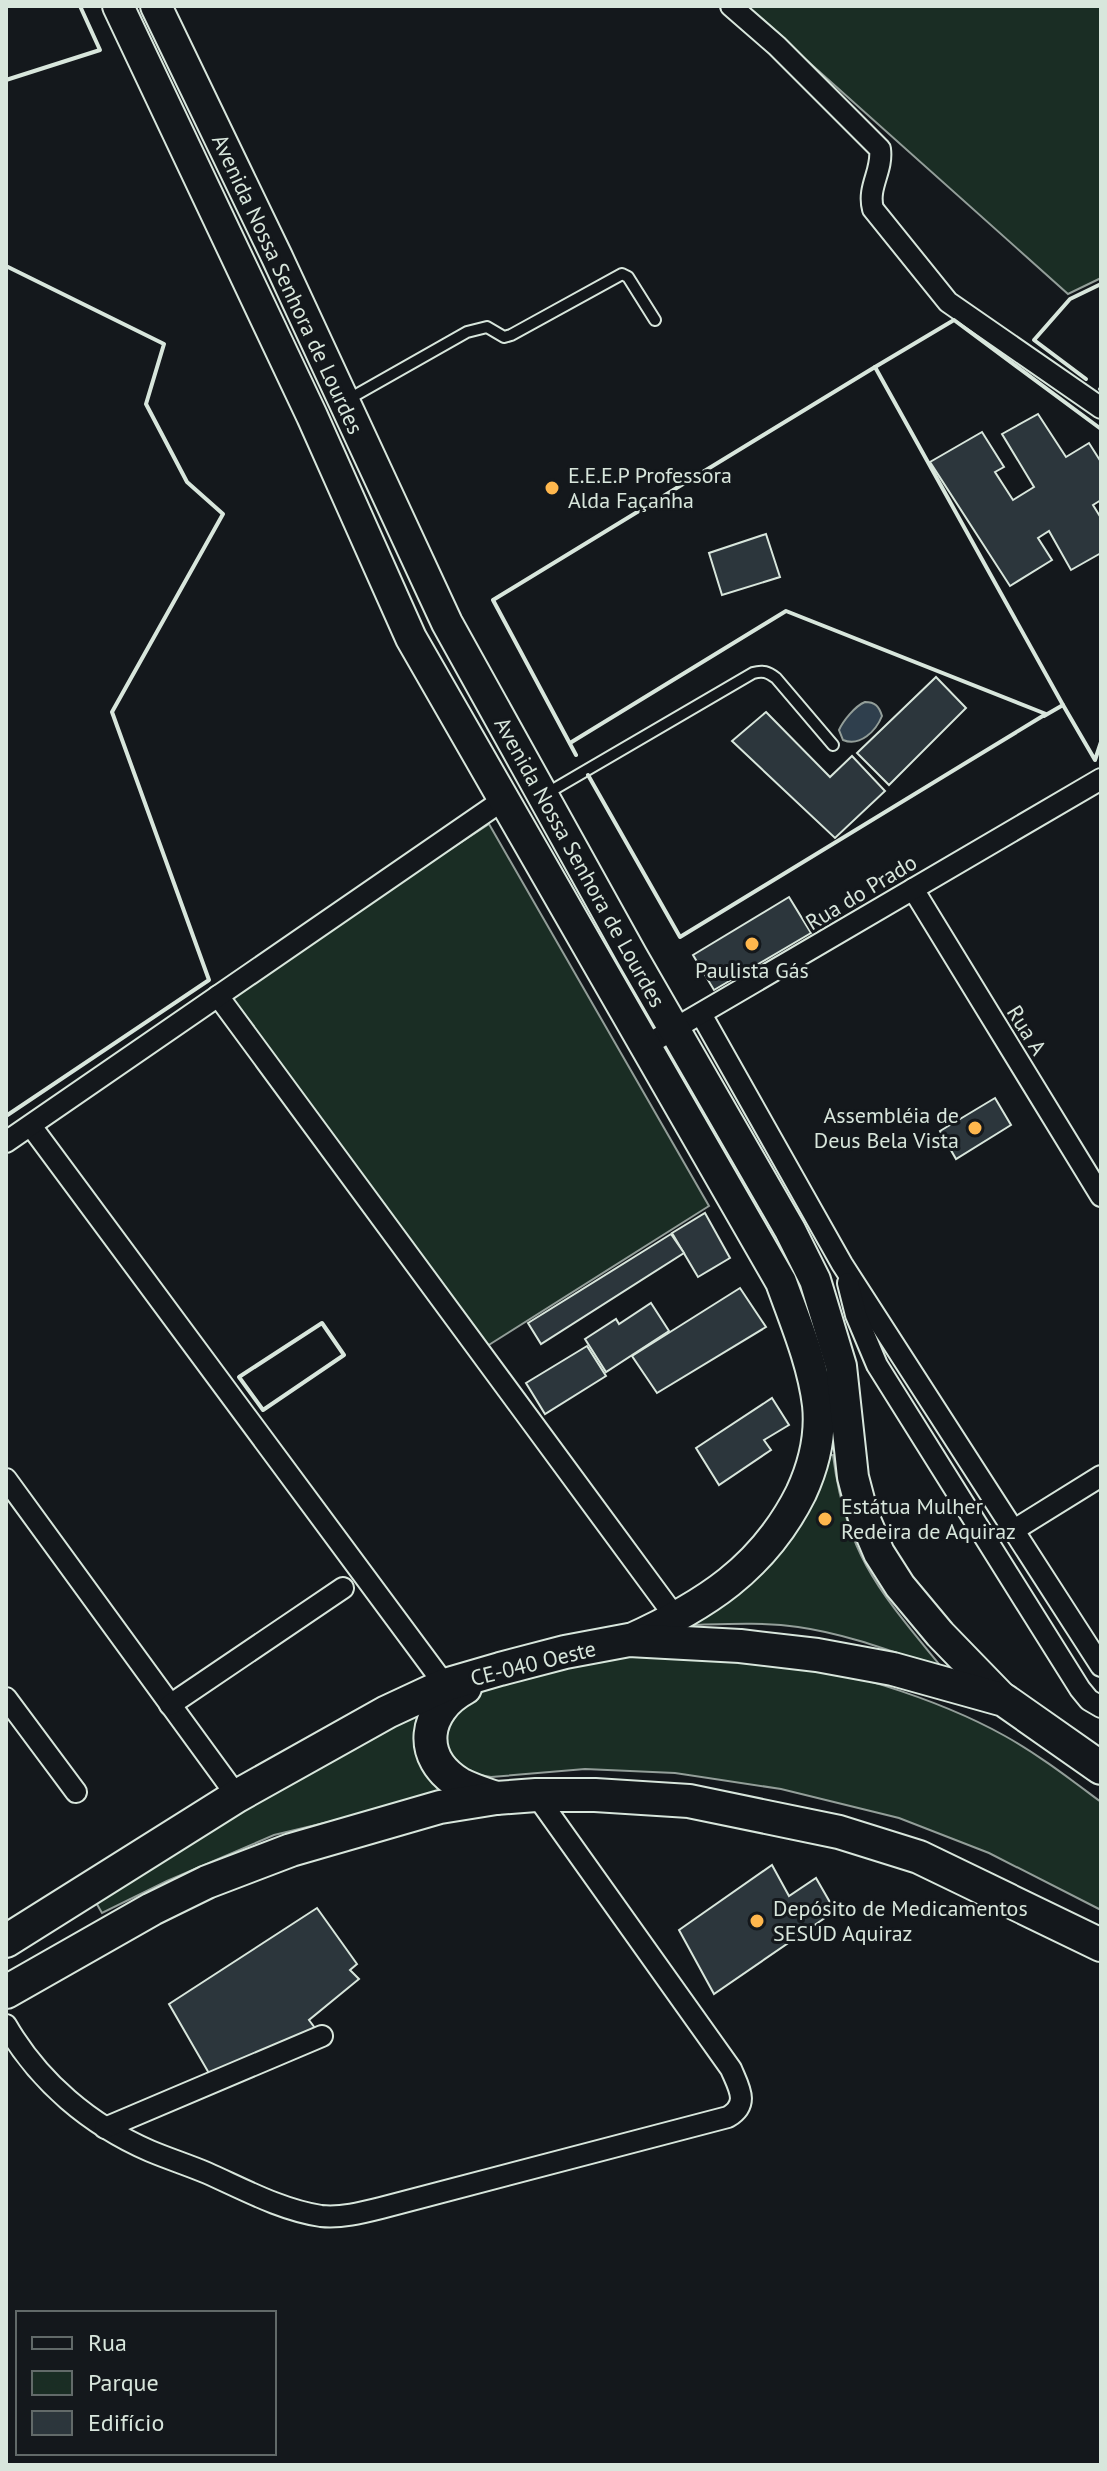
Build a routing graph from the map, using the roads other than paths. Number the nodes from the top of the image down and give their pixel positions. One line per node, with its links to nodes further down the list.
1 (118, 6): 10 (main road, Avenida Nossa Senhora de Lourdes)
2 (156, 6): 5 (main road, Avenida Nossa Senhora de Lourdes)
3 (731, 6): 6 (street)
4 (655, 320): 5 (lane)
5 (343, 402): 9 (main road, Avenida Nossa Senhora de Lourdes)
6 (1101, 408)
7 (833, 745): 9 (lane)
8 (1101, 779): 11 (street, Rua do Prado)
9 (543, 796): 14 (main road, Avenida Nossa Senhora de Lourdes)
10 (503, 800): 12 (street); 15 (main road, Avenida Nossa Senhora de Lourdes)
11 (913, 889): 13 (street, Rua do Prado); 18 (street, Rua A)
12 (218, 996): 16 (street); 24 (street)
13 (701, 1014): 14 (street, Rua do Prado); 19 (street)
14 (674, 1029): 15 (street, Rua do Prado); 30 (main road, Avenida Nossa Senhora de Lourdes)
15 (645, 1046): 24 (main road, Avenida Nossa Senhora de Lourdes)
16 (31, 1126): 17 (street); 28 (street)
17 (6, 1142)
18 (1101, 1196)
19 (842, 1264): 22 (street); 32 (street)
20 (1101, 1476): 22 (street)
21 (6, 1479): 31 (street)
22 (1014, 1530): 26 (street)
23 (343, 1588): 31 (street)
24 (676, 1618): 25 (main road, Avenida Nossa Senhora de Lourdes)
25 (629, 1640): 27 (highway, CE-040 Oeste); 30 (highway, CE-040 Oeste)
26 (1101, 1666)
27 (500, 1669): 28 (highway, CE-040 Oeste); 37 (highway)
28 (445, 1685): 36 (highway, CE-040 Oeste)
29 (6, 1698): 34 (street)
30 (1004, 1700): 33 (highway, CE-040 Oeste)
31 (170, 1705): 36 (street)
32 (1101, 1707)
33 (1101, 1768)
34 (76, 1792)
35 (536, 1795): 37 (highway); 38 (highway); 45 (street)
36 (237, 1796): 40 (highway, CE-040 Oeste)
37 (496, 1798): 42 (highway)
38 (1058, 1924): 39 (highway); 41 (highway)
39 (1101, 1937)
40 (6, 1941)
41 (1101, 1945)
42 (6, 1992)
43 (7, 2029): 45 (street)
44 (322, 2036): 45 (street)
45 (105, 2128)

